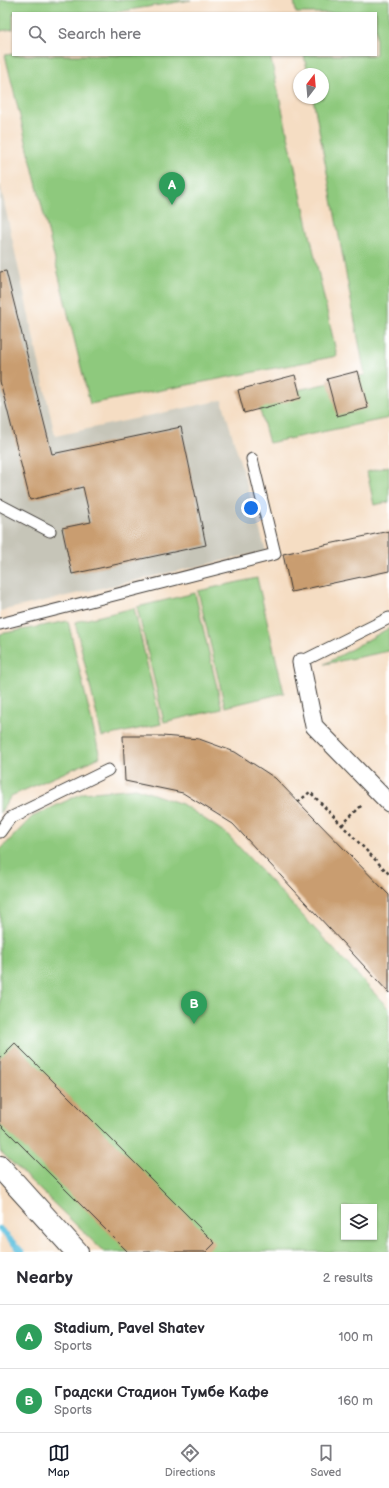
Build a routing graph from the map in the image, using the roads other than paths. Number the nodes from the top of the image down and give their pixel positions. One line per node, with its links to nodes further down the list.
1 (252, 459): 5 (lane)
2 (0, 505): 3 (lane)
3 (50, 531)
4 (389, 618): 6 (lane)
5 (0, 624)
6 (301, 662): 8 (street)
7 (108, 770): 9 (lane)
8 (389, 803)
9 (0, 832)
10 (0, 1167): 11 (street)
11 (77, 1252)

